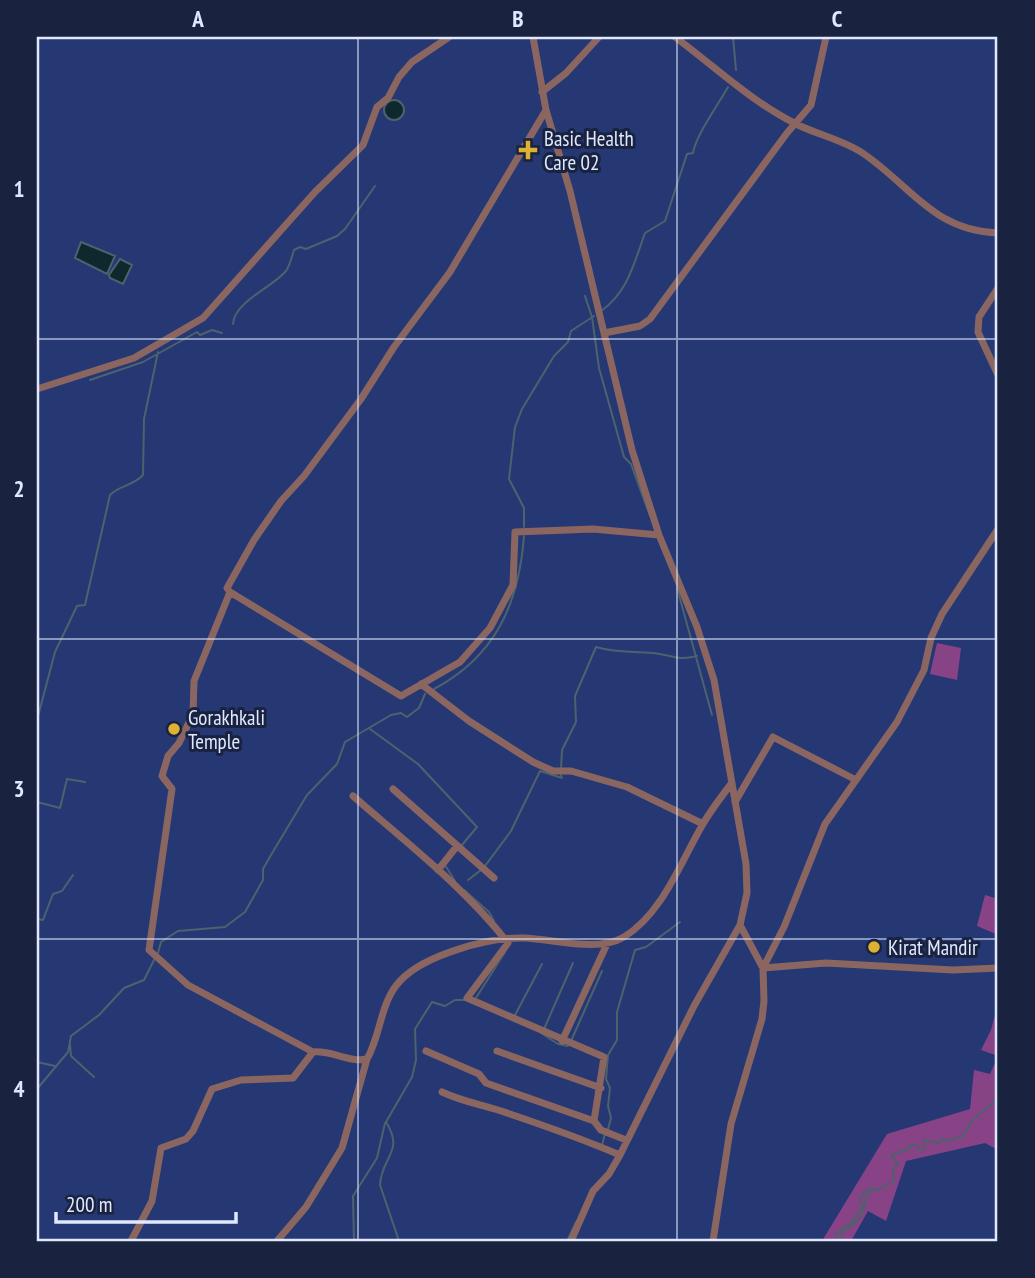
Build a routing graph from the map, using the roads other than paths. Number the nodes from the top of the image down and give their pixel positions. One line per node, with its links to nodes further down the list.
1 (449, 37): 13 (street)
2 (533, 37): 6 (street)
3 (599, 37): 6 (street)
4 (676, 37): 8 (street)
5 (826, 37): 8 (street)
6 (542, 92): 7 (street)
7 (546, 110): 11 (street); 16 (street)
8 (796, 124): 9 (street); 11 (street)
9 (998, 233)
10 (998, 288): 12 (street)
11 (604, 333): 15 (street)
12 (998, 375)
13 (37, 389)
14 (998, 529): 18 (street)
15 (659, 535): 17 (street); 19 (street)
16 (230, 592): 17 (street); 35 (street)
17 (421, 684): 23 (street)
18 (856, 780): 22 (street); 30 (street)
19 (731, 785): 22 (street); 23 (street)
20 (393, 789): 24 (street)
21 (353, 796): 25 (street)
22 (735, 802): 27 (street)
23 (703, 824): 29 (street)
24 (457, 846): 25 (street); 26 (street)
25 (438, 870): 28 (street)
26 (494, 878)
27 (740, 925): 30 (street); 40 (street)
28 (503, 938): 29 (street); 32 (street); 36 (street)
29 (607, 944): 32 (street)
30 (763, 968): 31 (street); 45 (street)
31 (998, 968)
32 (562, 1041): 37 (street)
33 (426, 1051): 39 (street)
34 (497, 1051): 37 (street)
35 (313, 1052): 36 (street); 42 (street)
36 (367, 1059): 43 (street)
37 (601, 1088): 39 (street)
38 (442, 1092): 41 (street)
39 (594, 1121): 40 (street)
40 (626, 1140): 41 (street)
41 (620, 1156): 44 (street)
42 (131, 1241)
43 (277, 1241)
44 (571, 1241)
45 (713, 1241)

